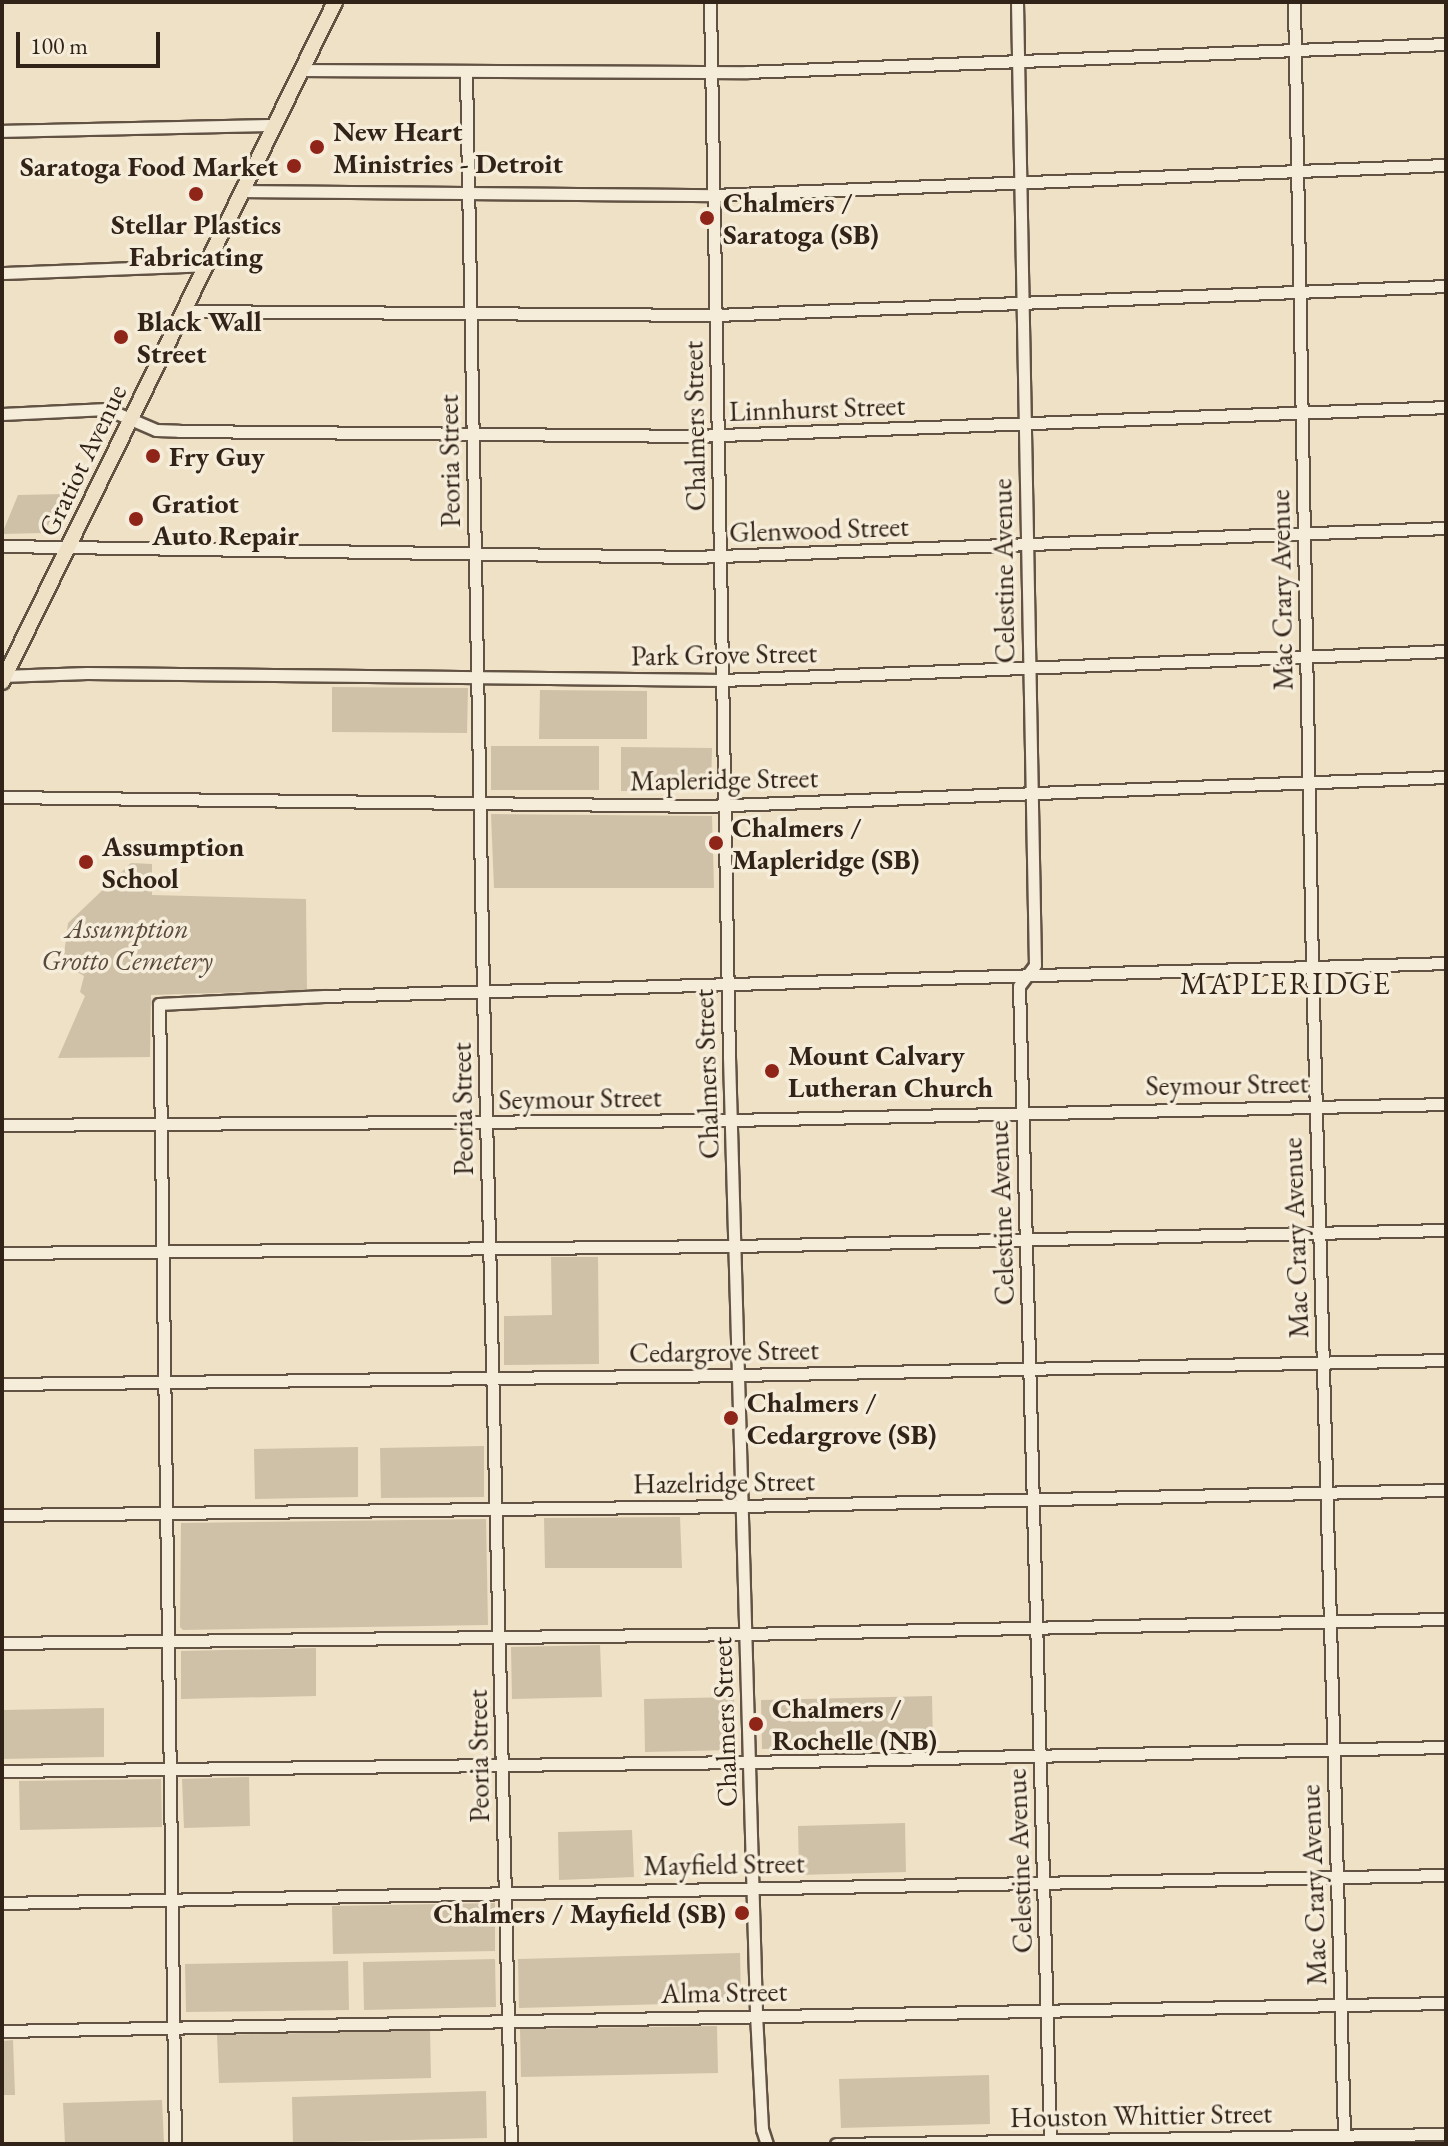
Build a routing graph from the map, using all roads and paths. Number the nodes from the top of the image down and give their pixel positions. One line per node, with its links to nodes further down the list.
1 (335, 2): 8 (main road, Gratiot Avenue)
2 (710, 2): 10 (street, Chalmers Street)
3 (1017, 2): 7 (street, Celestine Avenue)
4 (1294, 2): 6 (street, Mac Crary Avenue)
5 (1446, 44): 6 (street)
6 (1295, 50): 7 (street); 14 (street, Mac Crary Avenue)
7 (1018, 62): 10 (street); 15 (street, Celestine Avenue)
8 (301, 70): 9 (street); 11 (main road, Gratiot Avenue)
9 (466, 72): 10 (street); 17 (street, Peoria Street)
10 (711, 73): 18 (street, Chalmers Street)
11 (275, 125): 12 (street); 16 (main road, Gratiot Avenue)
12 (2, 131)
13 (1446, 165): 14 (street)
14 (1298, 172): 15 (street); 22 (street, Mac Crary Avenue)
15 (1020, 183): 18 (street); 23 (street, Celestine Avenue)
16 (242, 191): 17 (street); 19 (main road, Gratiot Avenue)
17 (468, 192): 18 (street); 25 (street, Peoria Street)
18 (714, 195): 26 (street, Chalmers Street)
19 (206, 265): 20 (street); 24 (main road, Gratiot Avenue)
20 (2, 273)
21 (1446, 286): 22 (street)
22 (1300, 292): 23 (street); 28 (street, Mac Crary Avenue)
23 (1022, 304): 26 (street); 31 (street, Celestine Avenue)
24 (183, 311): 25 (street); 30 (main road, Gratiot Avenue)
25 (470, 314): 26 (street); 32 (street, Peoria Street)
26 (716, 315): 33 (street, Chalmers Street)
27 (1446, 407): 28 (street, Linnhurst Street)
28 (1302, 413): 31 (street, Linnhurst Street); 35 (street, Mac Crary Avenue)
29 (2, 414): 30 (street, Linnhurst Street)
30 (130, 420): 32 (street, Linnhurst Street); 38 (main road, Gratiot Avenue)
31 (1024, 424): 33 (street, Linnhurst Street); 37 (street, Celestine Avenue)
32 (473, 434): 33 (street, Linnhurst Street); 39 (street, Peoria Street)
33 (718, 436): 40 (street, Chalmers Street)
34 (1446, 528): 35 (street, Glenwood Street)
35 (1304, 534): 37 (street, Glenwood Street); 42 (street, Mac Crary Avenue)
36 (2, 546): 38 (street, Glenwood Street)
37 (1027, 546): 40 (street, Glenwood Street); 43 (street, Celestine Avenue)
38 (68, 548): 39 (street, Glenwood Street); 44 (main road, Gratiot Avenue)
39 (475, 555): 40 (street, Glenwood Street); 45 (street, Peoria Street)
40 (720, 556): 46 (street, Chalmers Street)
41 (1446, 651): 42 (street, Park Grove Street)
42 (1306, 657): 43 (street, Park Grove Street); 48 (street, Mac Crary Avenue)
43 (1029, 669): 46 (street, Park Grove Street); 49 (street, Celestine Avenue)
44 (3, 678): 45 (street, Park Grove Street)
45 (477, 678): 46 (street, Park Grove Street); 51 (street, Peoria Street)
46 (722, 680): 52 (street, Chalmers Street)
47 (1446, 777): 48 (street, Mapleridge Street)
48 (1308, 783): 49 (street, Mapleridge Street); 54 (street, Mac Crary Avenue)
49 (1031, 794): 52 (street, Mapleridge Street); 55 (street, Celestine Avenue)
50 (2, 797): 51 (street, Mapleridge Street)
51 (479, 803): 52 (street, Mapleridge Street); 57 (street, Peoria Street)
52 (724, 805): 56 (street, Chalmers Street)
53 (1446, 963): 54 (street)
54 (1312, 967): 55 (street); 59 (street, Mac Crary Avenue)
55 (1027, 976): 56 (street); 60 (street, Celestine Avenue)
56 (728, 984): 57 (street); 61 (street, Chalmers Street)
57 (483, 992): 62 (street, Peoria Street); 64 (street)
58 (1446, 1104): 59 (street, Seymour Street)
59 (1315, 1106): 60 (street, Seymour Street); 66 (street, Mac Crary Avenue)
60 (1022, 1113): 61 (street, Seymour Street); 67 (street, Celestine Avenue)
61 (732, 1120): 62 (street, Seymour Street); 68 (street, Chalmers Street)
62 (486, 1123): 64 (street, Seymour Street); 69 (street, Peoria Street)
63 (2, 1125): 64 (street, Seymour Street)
64 (160, 1126): 70 (street)
65 (1446, 1230): 66 (street)
66 (1319, 1232): 67 (street); 73 (street, Mac Crary Avenue)
67 (1026, 1238): 68 (street); 74 (street, Celestine Avenue)
68 (735, 1246): 69 (street); 75 (street, Chalmers Street)
69 (489, 1248): 70 (street); 76 (street, Peoria Street)
70 (163, 1251): 71 (street); 77 (street)
71 (2, 1253)
72 (1446, 1360): 73 (street, Cedargrove Street)
73 (1323, 1362): 74 (street, Cedargrove Street); 80 (street, Mac Crary Avenue)
74 (1029, 1369): 75 (street, Cedargrove Street); 81 (street, Celestine Avenue)
75 (738, 1375): 76 (street, Cedargrove Street); 82 (street, Chalmers Street)
76 (492, 1378): 77 (street, Cedargrove Street); 83 (street, Peoria Street)
77 (164, 1383): 78 (street, Cedargrove Street); 84 (street)
78 (2, 1384)
79 (1446, 1490): 80 (street, Hazelridge Street)
80 (1326, 1492): 81 (street, Hazelridge Street); 87 (street, Mac Crary Avenue)
81 (1033, 1499): 82 (street, Hazelridge Street); 88 (street, Celestine Avenue)
82 (742, 1506): 83 (street, Hazelridge Street); 89 (street, Chalmers Street)
83 (495, 1509): 84 (street, Hazelridge Street); 90 (street, Peoria Street)
84 (166, 1513): 85 (street, Hazelridge Street); 91 (street)
85 (2, 1515)
86 (1446, 1619): 87 (street)
87 (1330, 1621): 88 (street); 94 (street, Mac Crary Avenue)
88 (1037, 1627): 89 (street); 95 (street, Celestine Avenue)
89 (745, 1634): 90 (street); 96 (street, Chalmers Street)
90 (499, 1637): 91 (street); 97 (street, Peoria Street)
91 (169, 1641): 92 (street); 98 (street)
92 (2, 1643)
93 (1446, 1747): 94 (street)
94 (1333, 1748): 95 (street); 101 (street, Mac Crary Avenue)
95 (1040, 1754): 96 (street); 102 (street, Celestine Avenue)
96 (749, 1762): 97 (street); 103 (street, Chalmers Street)
97 (502, 1765): 98 (street); 104 (street, Peoria Street)
98 (171, 1769): 99 (street); 105 (street)
99 (2, 1771)
100 (1446, 1875): 101 (street, Mayfield Street)
101 (1336, 1876): 102 (street, Mayfield Street); 108 (street, Mac Crary Avenue)
102 (1043, 1882): 103 (street, Mayfield Street); 109 (street, Celestine Avenue)
103 (752, 1887): 104 (street, Mayfield Street); 110 (street, Chalmers Street)
104 (505, 1893): 105 (street, Mayfield Street); 111 (street, Peoria Street)
105 (171, 1898): 106 (street, Mayfield Street); 112 (street)
106 (2, 1903)
107 (1446, 2003): 108 (street, Alma Street)
108 (1340, 2004): 109 (street, Alma Street); 115 (street, Mac Crary Avenue)
109 (1047, 2009): 110 (street, Alma Street); 116 (street, Celestine Avenue)
110 (756, 2014): 111 (street, Alma Street); 120 (street, Chalmers Street)
111 (508, 2021): 112 (street, Alma Street); 119 (street, Peoria Street)
112 (173, 2026): 113 (street, Alma Street); 118 (street)
113 (2, 2031)
114 (1446, 2134): 115 (street, Houston Whittier Street)
115 (1344, 2136): 117 (street, Houston Whittier Street)
116 (1050, 2141): 117 (street, Houston Whittier Street); 121 (street, Houston Whittier Street)
117 (1140, 2142)
118 (175, 2144)
119 (511, 2144)
120 (767, 2144)
121 (836, 2144)

